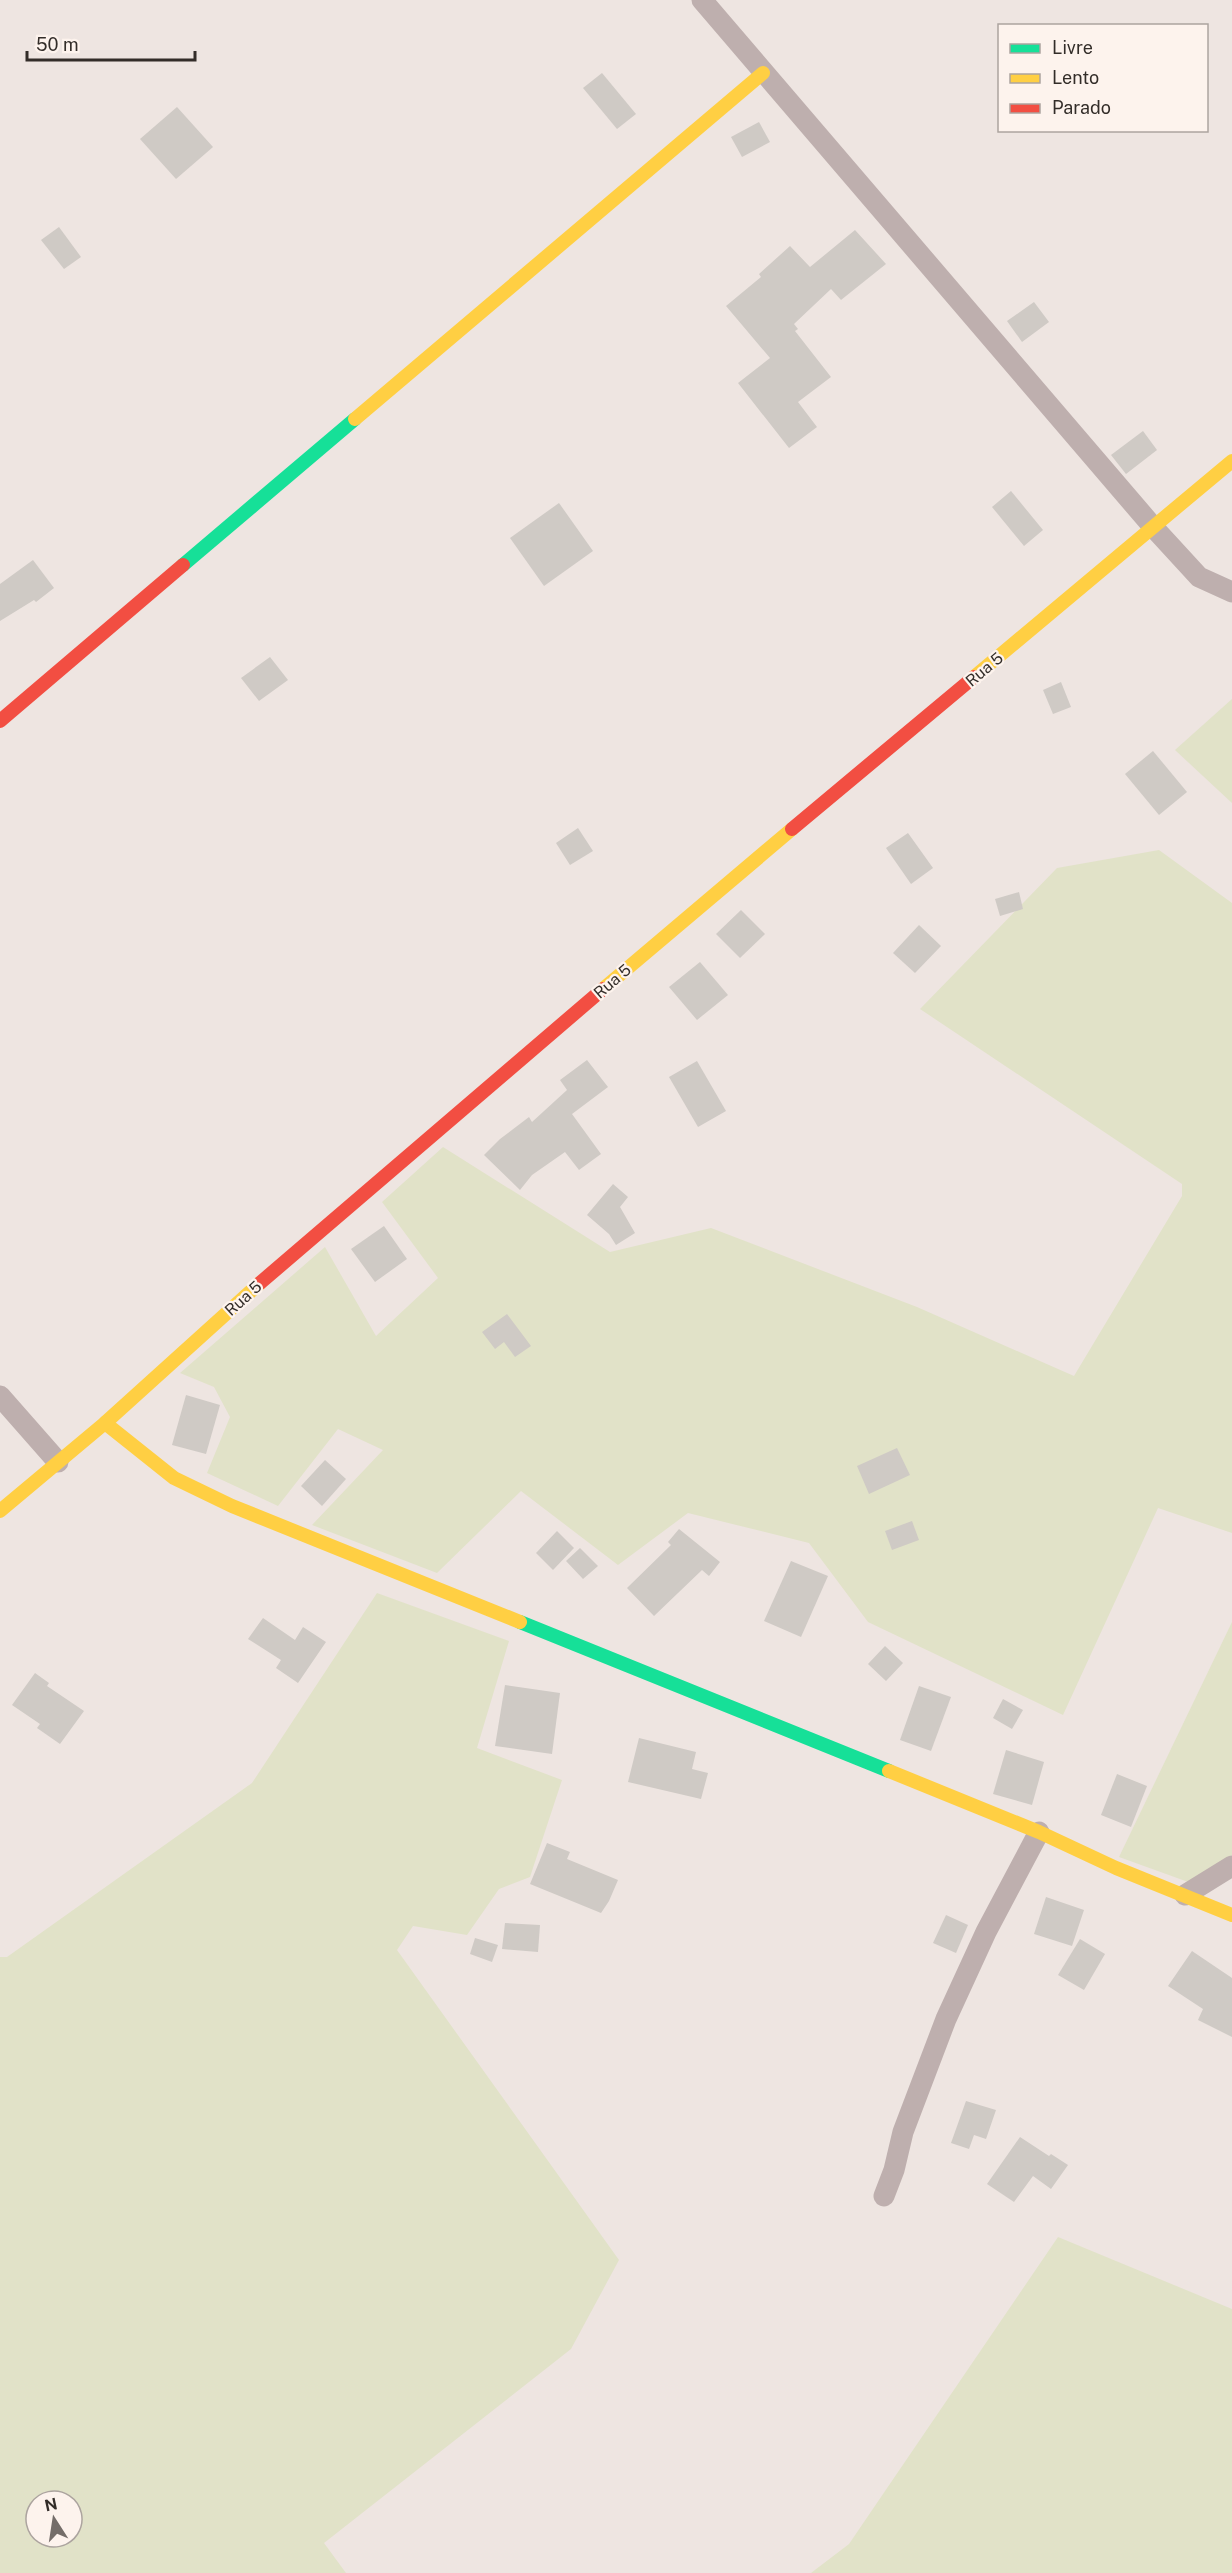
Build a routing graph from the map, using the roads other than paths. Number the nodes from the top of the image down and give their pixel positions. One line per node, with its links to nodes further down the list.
1 (702, 0): 2 (street)
2 (763, 73): 4 (street); 6 (street)
3 (1232, 461): 4 (street, Rua 5)
4 (1154, 528): 5 (street); 8 (street, Rua 5)
5 (1232, 592)
6 (0, 721)
7 (0, 1396): 9 (street)
8 (105, 1423): 9 (street, Rua 5); 11 (street)
9 (58, 1462): 10 (street, Rua 5)
10 (0, 1511)
11 (1038, 1832): 13 (street); 15 (street)
12 (1232, 1866): 13 (street)
13 (1185, 1895): 14 (street)
14 (1232, 1914)
15 (884, 2196)

